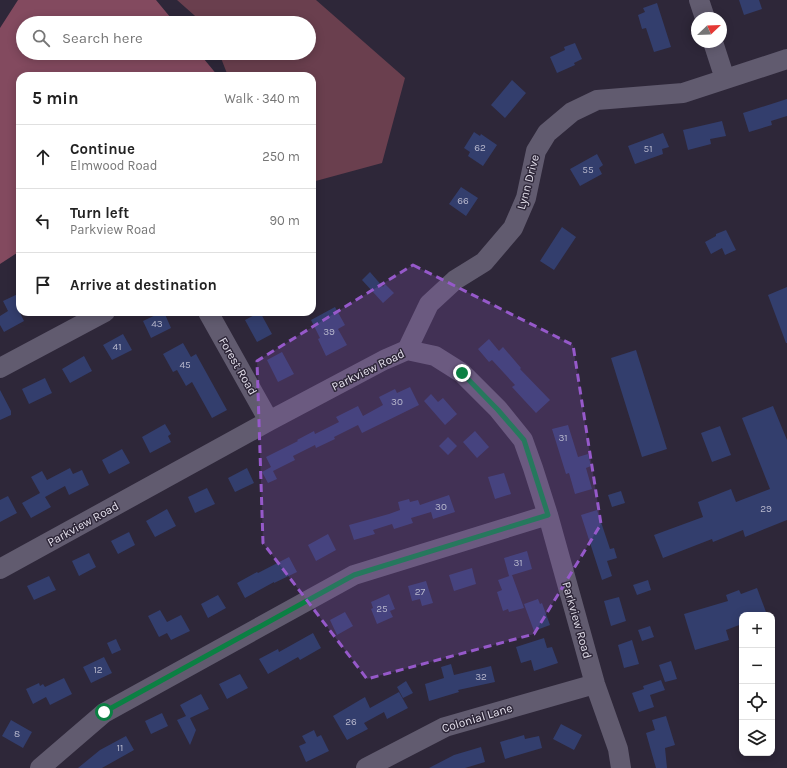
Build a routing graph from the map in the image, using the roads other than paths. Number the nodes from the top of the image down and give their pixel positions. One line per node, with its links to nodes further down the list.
1 (699, 0): 2 (street)
2 (703, 12)
3 (715, 48): 5 (street)
4 (787, 58): 5 (street, Lynn Drive)
5 (725, 79): 8 (street, Lynn Drive)
6 (98, 316): 9 (street)
7 (210, 316): 10 (street, Forest Road)
8 (407, 350): 10 (street, Parkview Road); 11 (street, Parkview Road)
9 (0, 368)
10 (269, 420): 12 (street, Parkview Road)
11 (548, 515): 13 (street, Parkview Road); 14 (street)
12 (0, 570)
13 (595, 684): 15 (street, Colonial Lane); 16 (street, Parkview Road)
14 (40, 768)
15 (366, 768)
16 (621, 768)

